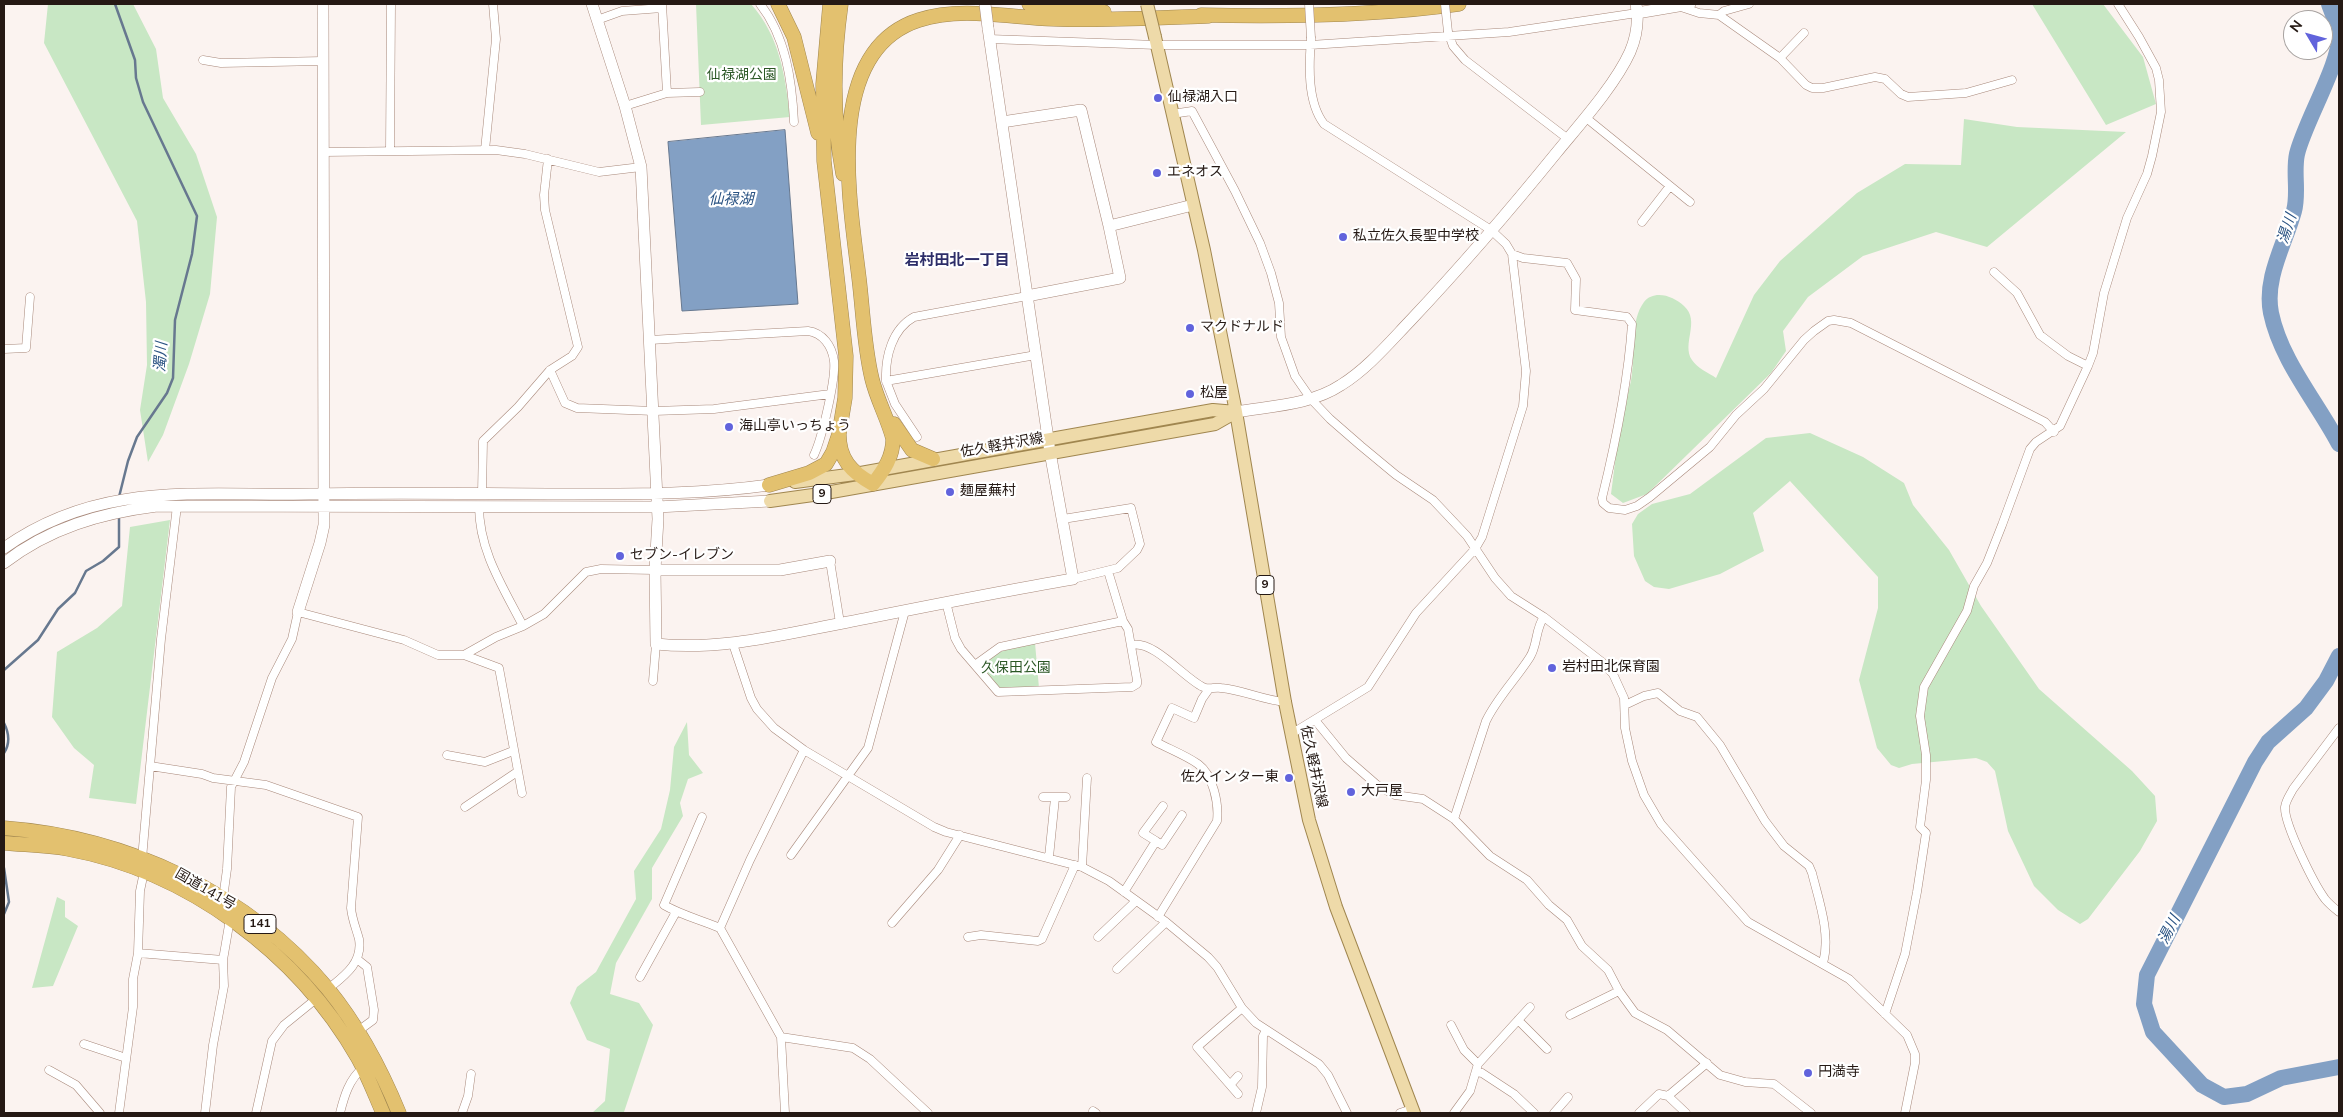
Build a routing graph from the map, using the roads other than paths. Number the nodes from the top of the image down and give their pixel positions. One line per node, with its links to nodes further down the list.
1 (323, 4): 30 (street)
2 (391, 4): 41 (street)
3 (493, 4): 40 (street)
4 (592, 4): 22 (street)
5 (760, 4): 37 (street)
6 (778, 4): 44 (highway)
7 (830, 4): 44 (highway)
8 (842, 4): 49 (highway)
9 (984, 4): 24 (street, bridge)
10 (1029, 4): 21 (highway)
11 (1147, 4): 26 (main road, 佐久軽井沢線 / 9, bridge)
12 (1309, 4): 27 (street, bridge)
13 (1445, 4): 25 (street, bridge)
14 (1459, 4): 21 (highway)
15 (1749, 4): 20 (street)
16 (2118, 4): 60 (street)
17 (1685, 5): 19 (street); 20 (street)
18 (662, 6): 22 (street); 33 (street)
19 (1636, 8): 25 (street); 36 (street)
20 (1719, 15): 28 (street)
21 (1209, 16): 49 (highway)
22 (597, 20): 34 (street)
23 (1804, 33): 28 (street)
24 (989, 34): 26 (street); 38 (street)
25 (1449, 34): 27 (street); 39 (street)
26 (1156, 41): 27 (street); 35 (main road, 佐久軽井沢線 / 9)
27 (1310, 41): 52 (street)
28 (1780, 58): 31 (street)
29 (203, 60): 30 (street)
30 (323, 61): 42 (street)
31 (2012, 80)
32 (700, 92): 33 (street)
33 (667, 93): 34 (street)
34 (625, 106): 45 (street)
35 (1172, 114): 48 (main road, 佐久軽井沢線 / 9); 65 (street)
36 (1585, 117): 39 (street); 46 (street)
37 (794, 122)
38 (1002, 122): 51 (street); 55 (street)
39 (1568, 138): 52 (street)
40 (485, 150): 41 (street); 43 (street)
41 (390, 151): 42 (street)
42 (323, 152): 79 (street)
43 (548, 160): 45 (street); 61 (street)
44 (824, 160): 69 (highway)
45 (641, 167): 57 (street)
46 (1670, 186): 47 (street); 50 (street)
47 (1690, 202)
48 (1193, 205): 51 (street); 67 (main road, 佐久軽井沢線 / 9)
49 (851, 214): 63 (highway)
50 (1642, 222)
51 (1109, 226): 55 (street)
52 (1491, 230): 53 (street); 65 (street)
53 (1512, 254): 68 (street); 90 (street)
54 (1994, 272): 60 (street)
55 (1027, 296): 59 (street); 62 (street)
56 (30, 297): 58 (street)
57 (650, 340): 64 (street); 66 (street)
58 (4, 349)
59 (1036, 355): 62 (street); 71 (street)
60 (2088, 366): 68 (street)
61 (550, 370): 66 (street); 81 (street)
62 (886, 381): 70 (street)
63 (876, 393): 74 (highway); 75 (highway)
64 (830, 394): 66 (street); 73 (street)
65 (1311, 399): 67 (street); 90 (street)
66 (654, 412): 80 (street)
67 (1236, 412): 71 (main road, 佐久軽井沢線 / 9); 72 (main road, 佐久軽井沢線 / 9); 110 (main road, 佐久軽井沢線 / 9)
68 (2054, 432): 168 (street)
69 (839, 434): 76 (highway); 78 (highway)
70 (917, 437)
71 (1048, 438): 72 (street); 74 (main road, 佐久軽井沢線 / 9)
72 (1050, 452): 77 (main road, 佐久軽井沢線 / 9); 88 (street)
73 (814, 455)
74 (933, 459): 75 (main road, 佐久軽井沢線 / 9)
75 (886, 466): 76 (main road, 佐久軽井沢線 / 9); 77 (highway)
76 (855, 474): 77 (highway); 78 (main road, 佐久軽井沢線 / 9)
77 (873, 484): 82 (main road, 佐久軽井沢線 / 9)
78 (769, 485): 80 (street)
79 (323, 493): 81 (street); 85 (street); 86 (street)
80 (656, 493): 81 (street); 87 (street)
81 (482, 494)
82 (770, 501): 87 (street)
83 (177, 506): 85 (street); 86 (street); 118 (street)
84 (479, 506): 86 (street); 87 (street); 102 (street)
85 (105, 508): 89 (street); 92 (street)
86 (323, 508): 98 (street)
87 (657, 508): 93 (street)
88 (1063, 519): 94 (street); 95 (street)
89 (4, 548)
90 (1475, 549): 99 (street); 112 (street)
91 (830, 561): 93 (street); 101 (street)
92 (4, 563)
93 (655, 570): 102 (street); 103 (street)
94 (1108, 571): 95 (street); 100 (street)
95 (1072, 579): 96 (street)
96 (946, 602): 97 (street); 107 (street)
97 (905, 610): 101 (street); 120 (street)
98 (298, 612): 106 (street); 122 (street)
99 (1544, 617): 111 (street); 133 (street)
100 (1123, 621): 105 (street); 107 (street)
101 (840, 623): 104 (street)
102 (523, 626): 106 (street)
103 (656, 644): 104 (street); 108 (street)
104 (733, 644): 115 (street)
105 (1132, 645): 107 (street); 109 (street)
106 (464, 656): 116 (street)
107 (975, 665)
108 (654, 682)
109 (1209, 689): 110 (street); 148 (street)
110 (1284, 702): 114 (main road, 佐久軽井沢線 / 9)
111 (1625, 705): 158 (street); 158 (street)
112 (1315, 720): 114 (street); 133 (street)
113 (2338, 731): 147 (street)
114 (1291, 734): 188 (main road, 佐久軽井沢線 / 9)
115 (804, 750): 120 (street); 152 (street)
116 (513, 751): 117 (street); 119 (street)
117 (447, 755)
118 (150, 766): 122 (street); 141 (street)
119 (517, 772): 123 (street); 128 (street)
120 (848, 776): 135 (street); 139 (street)
121 (1087, 778): 142 (street)
122 (234, 780): 144 (street); 156 (street)
123 (522, 793)
124 (468, 794): 128 (street)
125 (1043, 796): 127 (street)
126 (1066, 797): 127 (street)
127 (1055, 798): 140 (street)
128 (473, 802): 130 (street)
129 (1163, 806): 137 (street)
130 (466, 807)
131 (1182, 816): 137 (street)
132 (702, 817): 146 (street)
133 (1454, 819): 162 (street)
134 (4, 828): 136 (highway, 国道141号 / 141)
135 (960, 835): 140 (street); 151 (street)
136 (44, 839): 138 (highway, 国道141号 / 141); 141 (highway, 国道141号 / 141)
137 (1156, 841): 143 (street)
138 (4, 843)
139 (791, 855)
140 (1049, 857): 142 (street)
141 (143, 865): 144 (highway, 国道141号 / 141); 149 (highway, 国道141号 / 141); 155 (street)
142 (1078, 866): 143 (street); 153 (street)
143 (1124, 892): 145 (street)
144 (221, 896): 161 (highway, 国道141号 / 141)
145 (1136, 901): 148 (street); 154 (street)
146 (676, 912): 152 (street); 160 (street)
147 (2339, 912)
148 (1158, 917): 150 (street)
149 (230, 919): 157 (street); 163 (highway, 国道141号 / 141)
150 (1166, 922): 159 (street); 166 (street)
151 (892, 923)
152 (720, 928): 174 (street)
153 (968, 937)
154 (1098, 937)
155 (138, 953): 157 (street); 177 (street)
156 (356, 959): 161 (street); 173 (street)
157 (223, 960): 191 (street)
158 (1823, 963): 168 (street)
159 (1117, 969)
160 (640, 977)
161 (328, 989): 173 (highway, 国道141号 / 141)
162 (1618, 991): 167 (street); 178 (street)
163 (316, 999): 179 (highway, 国道141号 / 141); 192 (street)
164 (1576, 1000): 167 (street)
165 (1530, 1007): 170 (street)
166 (1242, 1008): 172 (street); 184 (street)
167 (1580, 1009): 169 (street)
168 (1885, 1014): 208 (street)
169 (1570, 1015)
170 (1518, 1020): 176 (street); 180 (street)
171 (1451, 1025): 180 (street)
172 (1266, 1030): 199 (street); 200 (street)
173 (358, 1031): 195 (highway, 国道141号 / 141)
174 (781, 1037): 197 (street); 198 (street)
175 (84, 1044): 177 (street)
176 (1547, 1049)
177 (126, 1058): 190 (street)
178 (1707, 1064): 187 (street); 207 (street)
179 (363, 1068): 193 (street); 194 (highway, 国道141号 / 141)
180 (1478, 1068): 202 (street); 203 (street)
181 (49, 1070): 189 (street)
182 (471, 1074): 196 (street)
183 (1238, 1076): 184 (street)
184 (1230, 1085): 185 (street)
185 (1238, 1094)
186 (1568, 1096): 204 (street)
187 (1668, 1096): 205 (street); 206 (street)
188 (1413, 1111): 201 (street)
189 (100, 1113)
190 (119, 1113)
191 (205, 1113)
192 (256, 1113)
193 (340, 1113)
194 (383, 1113)
195 (400, 1113)
196 (462, 1113)
197 (785, 1113)
198 (928, 1113)
199 (1256, 1113)
200 (1347, 1113)
201 (1400, 1113)
202 (1454, 1113)
203 (1534, 1113)
204 (1554, 1113)
205 (1639, 1113)
206 (1686, 1113)
207 (1811, 1113)
208 (1905, 1113)

